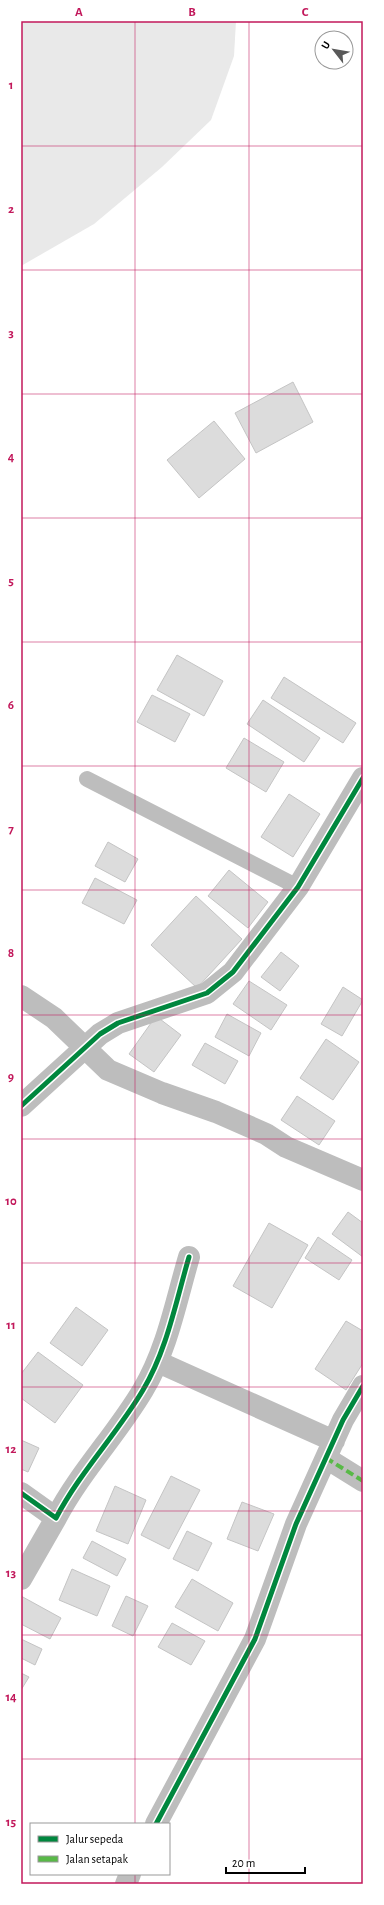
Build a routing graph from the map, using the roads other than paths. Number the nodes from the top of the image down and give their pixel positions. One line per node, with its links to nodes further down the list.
1 (87, 779): 3 (lane)
2 (361, 784): 3 (street)
3 (298, 887): 5 (street)
4 (21, 996): 5 (street)
5 (85, 1049): 6 (street); 7 (street)
6 (21, 1106)
7 (363, 1180)
8 (189, 1257): 9 (street)
9 (158, 1362): 11 (street); 14 (street)
10 (363, 1386): 11 (street)
11 (330, 1450): 12 (street); 16 (street)
12 (363, 1481)
13 (21, 1493): 14 (street)
14 (56, 1518): 15 (street)
15 (21, 1579)
16 (157, 1823)

